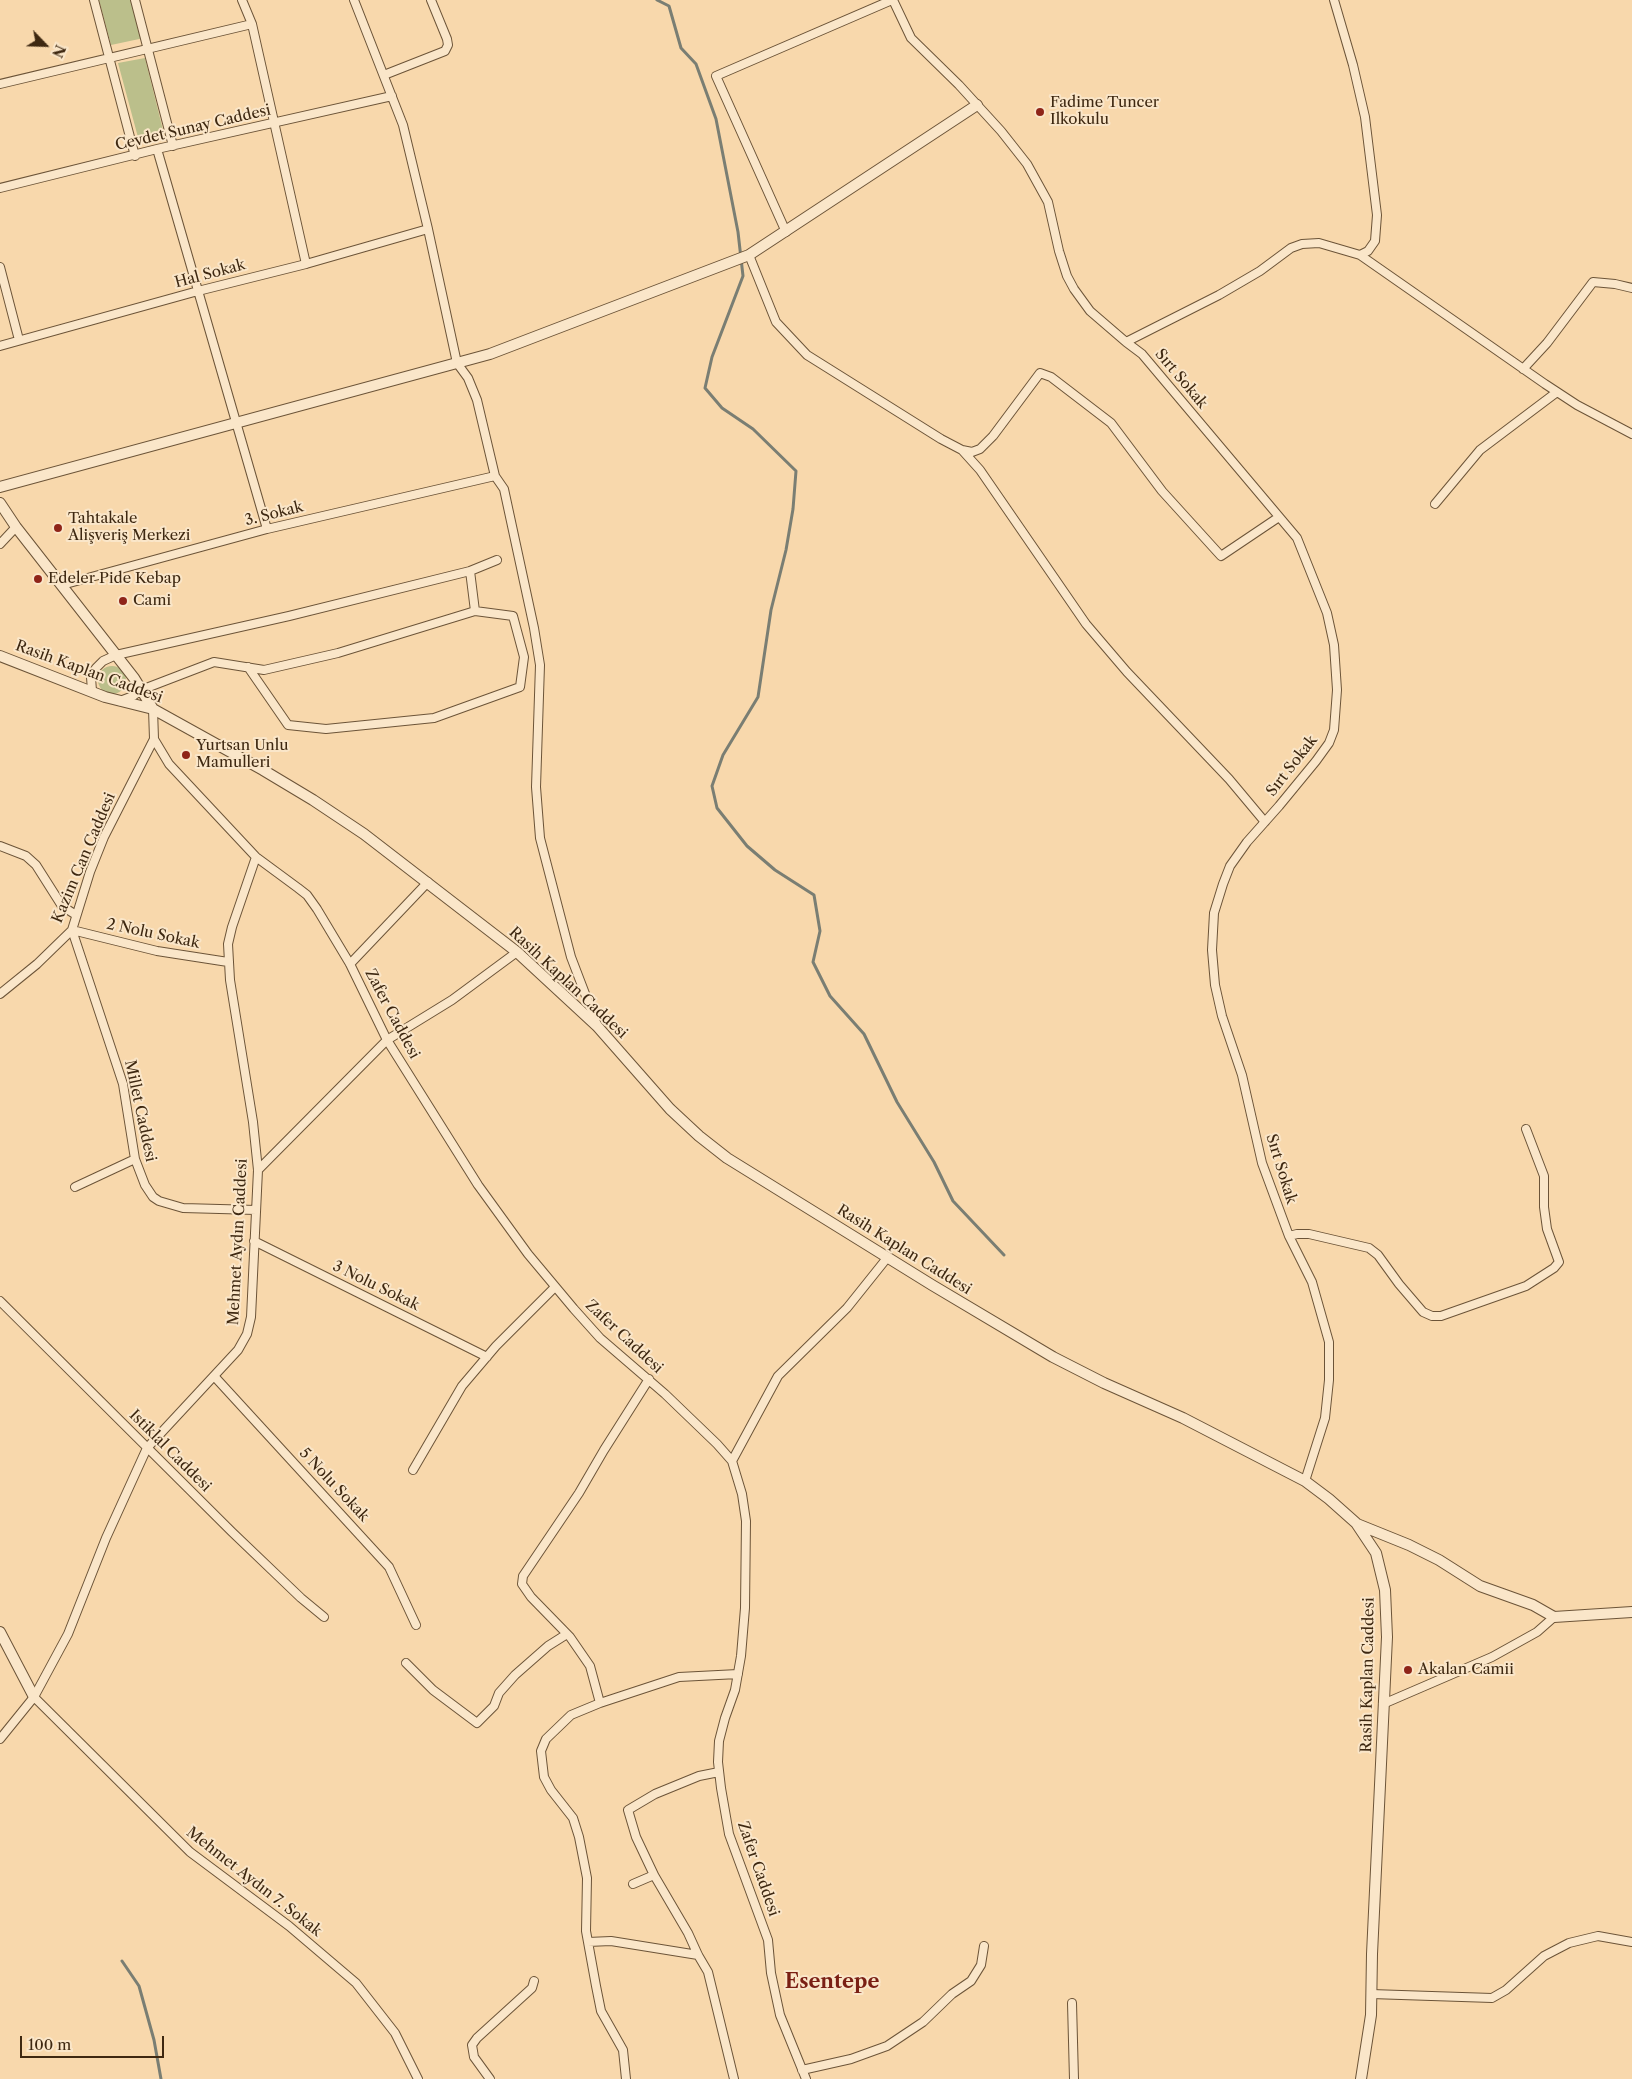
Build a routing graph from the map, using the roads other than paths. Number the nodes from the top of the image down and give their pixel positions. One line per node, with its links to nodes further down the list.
1 (94, 0): 10 (street)
2 (135, 0): 9 (street)
3 (242, 0): 8 (street)
4 (354, 0): 11 (street)
5 (432, 0): 11 (street)
6 (892, 0): 14 (street, Sırt Sokak); 21 (street)
7 (1334, 0): 23 (street)
8 (252, 24): 9 (street); 15 (street)
9 (148, 48): 10 (street); 16 (street)
10 (110, 57): 12 (street); 18 (street)
11 (384, 75): 13 (street)
12 (0, 84)
13 (392, 96): 15 (street, Cevdet Sunay Caddesi); 20 (street)
14 (977, 105): 21 (street); 29 (street, Sırt Sokak)
15 (275, 123): 16 (street, Cevdet Sunay Caddesi); 24 (street)
16 (173, 146): 17 (street, Cevdet Sunay Caddesi)
17 (157, 149): 18 (street, Cevdet Sunay Caddesi); 27 (street)
18 (135, 156): 19 (street, Cevdet Sunay Caddesi)
19 (0, 188)
20 (428, 228): 24 (street, Hal Sokak); 31 (street)
21 (786, 232): 22 (street)
22 (749, 255): 31 (street); 36 (street)
23 (1360, 255): 29 (street); 32 (street)
24 (306, 264): 27 (street, Hal Sokak)
25 (0, 266): 28 (street)
26 (1632, 288): 32 (street)
27 (198, 291): 28 (street, Hal Sokak); 34 (street)
28 (19, 340): 30 (street, Hal Sokak)
29 (1126, 342): 41 (street, Sırt Sokak)
30 (0, 346)
31 (456, 363): 34 (street); 37 (street)
32 (1524, 369): 33 (street)
33 (1557, 392): 35 (street); 40 (street)
34 (236, 423): 38 (street); 43 (street)
35 (1632, 434)
36 (962, 450): 41 (street); 57 (street)
37 (496, 476): 43 (street, 3. Sokak); 67 (street)
38 (0, 488)
39 (0, 502): 42 (street)
40 (1435, 504)
41 (1279, 517): 57 (street, Sırt Sokak)
42 (16, 528): 44 (street); 47 (street)
43 (266, 529): 47 (street, 3. Sokak)
44 (0, 544)
45 (497, 560): 46 (street)
46 (470, 571): 48 (street); 49 (street)
47 (62, 585): 49 (street)
48 (475, 611): 51 (street); 51 (street)
49 (116, 655): 52 (street); 53 (street)
50 (0, 656): 53 (street, Rasih Kaplan Caddesi)
51 (248, 667): 52 (street)
52 (141, 690): 54 (street); 55 (street)
53 (92, 691): 54 (street, Rasih Kaplan Caddesi)
54 (120, 701): 55 (street, Rasih Kaplan Caddesi)
55 (153, 709): 56 (street); 60 (street, Rasih Kaplan Caddesi)
56 (154, 740): 59 (street, Zafer Caddesi); 61 (street, Kazim Can Caddesi)
57 (1264, 822): 74 (street, Sırt Sokak)
58 (0, 846): 61 (street)
59 (256, 857): 64 (street, Mehmet Aydın Caddesi); 65 (street, Zafer Caddesi)
60 (428, 882): 63 (street, Rasih Kaplan Caddesi); 65 (street)
61 (76, 915): 62 (street, Kazim Can Caddesi)
62 (72, 930): 64 (street, 2 Nolu Sokak); 66 (street, Kazim Can Caddesi); 70 (street, Millet Caddesi)
63 (517, 952): 67 (street, Rasih Kaplan Caddesi); 68 (street)
64 (228, 962): 71 (street, Mehmet Aydın Caddesi)
65 (350, 964): 68 (street, Zafer Caddesi)
66 (0, 994)
67 (597, 1026): 76 (street, Rasih Kaplan Caddesi)
68 (387, 1040): 71 (street); 77 (street, Zafer Caddesi)
69 (1526, 1129): 74 (street)
70 (135, 1159): 72 (street); 73 (street, Millet Caddesi)
71 (258, 1170): 73 (street, Mehmet Aydın Caddesi)
72 (75, 1187)
73 (256, 1210): 75 (street, Mehmet Aydın Caddesi)
74 (1289, 1236): 85 (street, Sırt Sokak)
75 (254, 1241): 79 (street, 3 Nolu Sokak); 80 (street, Mehmet Aydın Caddesi)
76 (887, 1258): 83 (street); 85 (street, Rasih Kaplan Caddesi)
77 (555, 1287): 79 (street); 81 (street, Zafer Caddesi)
78 (0, 1301): 82 (street, Istiklal Caddesi)
79 (487, 1357): 84 (street)
80 (214, 1376): 82 (street, Mehmet Aydın Caddesi); 90 (street, 5 Nolu Sokak)
81 (649, 1379): 83 (street, Zafer Caddesi); 92 (street)
82 (147, 1448): 88 (street, Istiklal Caddesi); 95 (street, Mehmet Aydın Caddesi)
83 (732, 1461): 94 (street, Zafer Caddesi)
84 (413, 1470)
85 (1305, 1480): 86 (street, Rasih Kaplan Caddesi)
86 (1356, 1523): 89 (street); 97 (street, Rasih Kaplan Caddesi)
87 (1632, 1612): 89 (street)
88 (324, 1617)
89 (1554, 1617): 97 (street)
90 (416, 1625)
91 (0, 1632): 95 (street)
92 (566, 1634): 93 (street); 96 (street)
93 (406, 1663)
94 (738, 1674): 96 (street); 99 (street, Zafer Caddesi)
95 (34, 1698): 98 (street, Mehmet Aydın Caddesi); 110 (street, Mehmet Aydın 7. Sokak)
96 (600, 1703): 102 (street)
97 (1383, 1704): 107 (street, Rasih Kaplan Caddesi)
98 (0, 1739)
99 (719, 1772): 100 (street); 109 (street, Zafer Caddesi)
100 (654, 1875): 101 (street); 105 (street)
101 (633, 1884)
102 (588, 1942): 105 (street); 112 (street)
103 (1632, 1942): 107 (street)
104 (984, 1946): 109 (street)
105 (698, 1955): 113 (street)
106 (534, 1981): 111 (street)
107 (1371, 1994): 116 (street, Rasih Kaplan Caddesi)
108 (1072, 2003): 115 (street)
109 (802, 2070): 114 (street, Zafer Caddesi)
110 (418, 2079)
111 (490, 2079)
112 (626, 2079)
113 (734, 2079)
114 (806, 2079)
115 (1074, 2079)
116 (1361, 2079)

